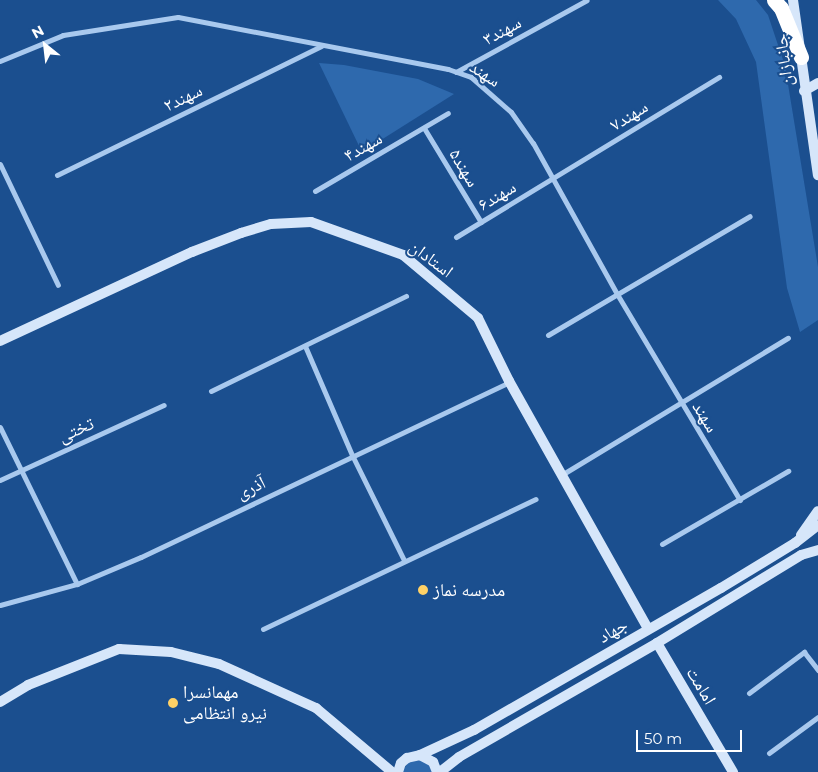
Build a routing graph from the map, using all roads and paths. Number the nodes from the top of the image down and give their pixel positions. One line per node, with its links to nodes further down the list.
1 (587, 0): 7 (street, سهند۳)
2 (774, 0): 5 (highway)
3 (793, 0): 5 (street, جانبازان)
4 (322, 46): 6 (street, سهند); 7 (street, سهند); 14 (street, سهند۲)
5 (801, 57): 10 (street, جانبازان)
6 (0, 61)
7 (456, 72): 16 (street, سهند)
8 (719, 76): 16 (street, سهند۷)
9 (818, 83): 10 (street)
10 (804, 91): 15 (street, جانبازان)
11 (448, 113): 12 (street, سهند۴)
12 (424, 128): 17 (street, سهند۴); 19 (street, سهند۵)
13 (0, 164): 21 (street)
14 (57, 175)
15 (818, 175)
16 (552, 179): 19 (street, سهند۶); 22 (street, سهند)
17 (315, 190)
18 (750, 216): 22 (street)
19 (481, 222): 20 (street, سهند۶)
20 (456, 237)
21 (58, 285)
22 (617, 294): 24 (street); 30 (street, سهند)
23 (406, 296): 27 (street)
24 (548, 334)
25 (788, 338): 30 (street)
26 (0, 341): 28 (street, استادان)
27 (305, 346): 29 (street); 33 (street)
28 (509, 381): 33 (street, آذری); 36 (street, استادان)
29 (211, 391)
30 (681, 403): 36 (street); 39 (street, سهند)
31 (164, 405): 34 (street, تختی)
32 (0, 427): 34 (street)
33 (352, 455): 47 (street); 48 (street, آذری)
34 (21, 470): 37 (street, تختی); 48 (street)
35 (788, 471): 39 (street)
36 (563, 474): 51 (street, استادان)
37 (0, 480)
38 (536, 499): 47 (street)
39 (740, 500): 43 (street)
40 (818, 511): 42 (street)
41 (818, 525): 42 (street, جهاد)
42 (795, 543): 51 (street, جهاد)
43 (662, 544)
44 (818, 550): 45 (street, جهاد)
45 (801, 555): 46 (street); 52 (street, جهاد)
46 (818, 556)
47 (404, 560): 50 (street)
48 (77, 584): 49 (street, آذری)
49 (0, 605)
50 (263, 629)
51 (648, 629): 58 (street, جهاد)
52 (657, 643): 61 (street, جهاد); 62 (street, امامت)
53 (818, 670): 54 (street)
54 (749, 693)
55 (0, 702): 59 (street)
56 (818, 717): 57 (street)
57 (769, 753)
58 (420, 755): 60 (street, جهاد); 61 (street)
59 (392, 772)
60 (398, 772)
61 (439, 772)
62 (733, 772)

